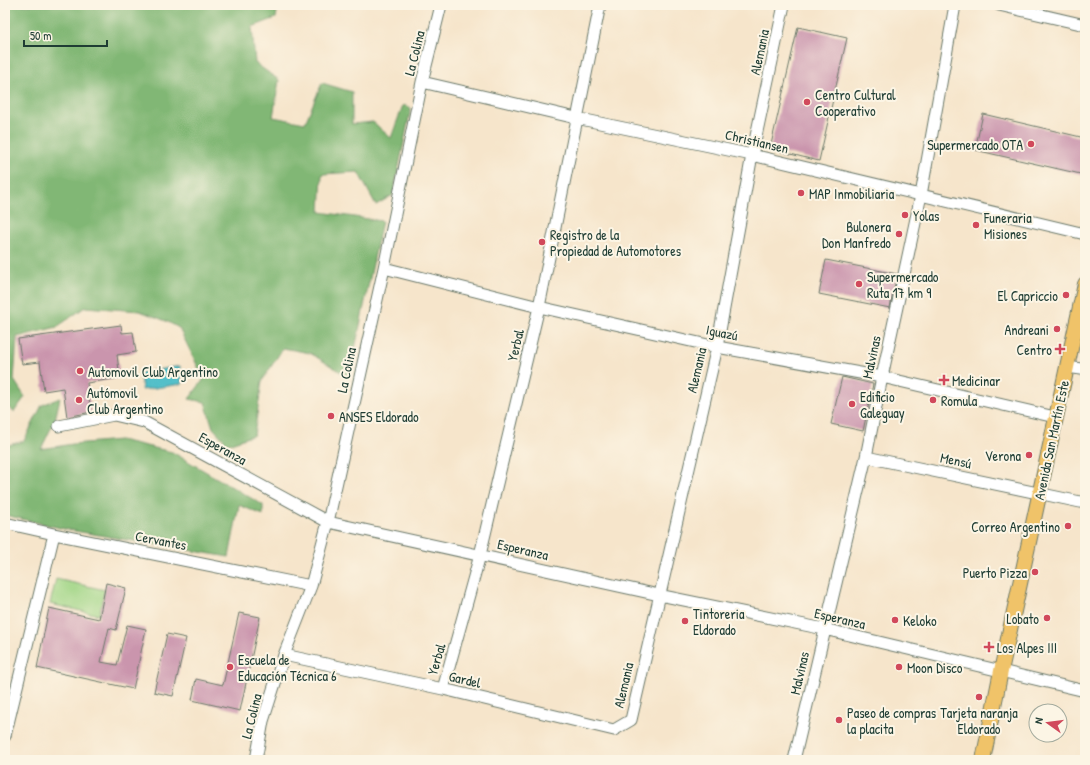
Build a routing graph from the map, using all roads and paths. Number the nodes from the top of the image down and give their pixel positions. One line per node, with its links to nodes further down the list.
1 (441, 5): 7 (street, La Colina)
2 (600, 5): 8 (street, Yerbal)
3 (784, 5): 9 (street, Alemania)
4 (955, 5): 10 (street, Malvinas)
5 (999, 5): 6 (street)
6 (1085, 25)
7 (422, 82): 8 (street, Christiansen); 12 (street, La Colina)
8 (576, 118): 9 (street, Christiansen); 14 (street, Yerbal)
9 (752, 155): 10 (street, Christiansen); 15 (street, Alemania)
10 (921, 195): 11 (street, Christiansen); 18 (street, Malvinas)
11 (1085, 234)
12 (384, 268): 14 (street, Iguazú); 24 (street, La Colina)
13 (1085, 284): 16 (main road, Avenida San Martín Este)
14 (539, 307): 15 (street, Iguazú); 27 (street, Yerbal)
15 (717, 346): 18 (street, Iguazú); 29 (street, Alemania)
16 (1067, 367): 17 (street); 19 (main road, Avenida San Martín Este)
17 (1084, 370)
18 (882, 377): 19 (street, Iguazú); 21 (street, Malvinas)
19 (1055, 417): 22 (main road, Avenida San Martín Este)
20 (59, 426): 24 (street, Esperanza)
21 (866, 457): 22 (street, Mensú); 30 (street, Malvinas)
22 (1039, 493): 23 (street, Mensú); 32 (main road, Avenida San Martín Este)
23 (1085, 503)
24 (328, 522): 27 (street, Esperanza); 28 (street, La Colina)
25 (5, 523): 26 (street, Cervantes)
26 (54, 534): 28 (street, Cervantes); 36 (street)
27 (480, 555): 29 (street, Esperanza); 33 (street, Yerbal)
28 (311, 586): 31 (street, La Colina)
29 (659, 595): 30 (street, Esperanza); 35 (street, Alemania)
30 (824, 629): 32 (street, Esperanza); 38 (street, Malvinas)
31 (284, 655): 33 (street, Gardel); 37 (street, La Colina)
32 (1001, 671): 34 (street, Esperanza); 39 (main road, Avenida San Martín Este)
33 (443, 689): 35 (street, Gardel)
34 (1085, 691)
35 (614, 730)
36 (5, 736)
37 (256, 760)
38 (794, 760)
39 (983, 760)

